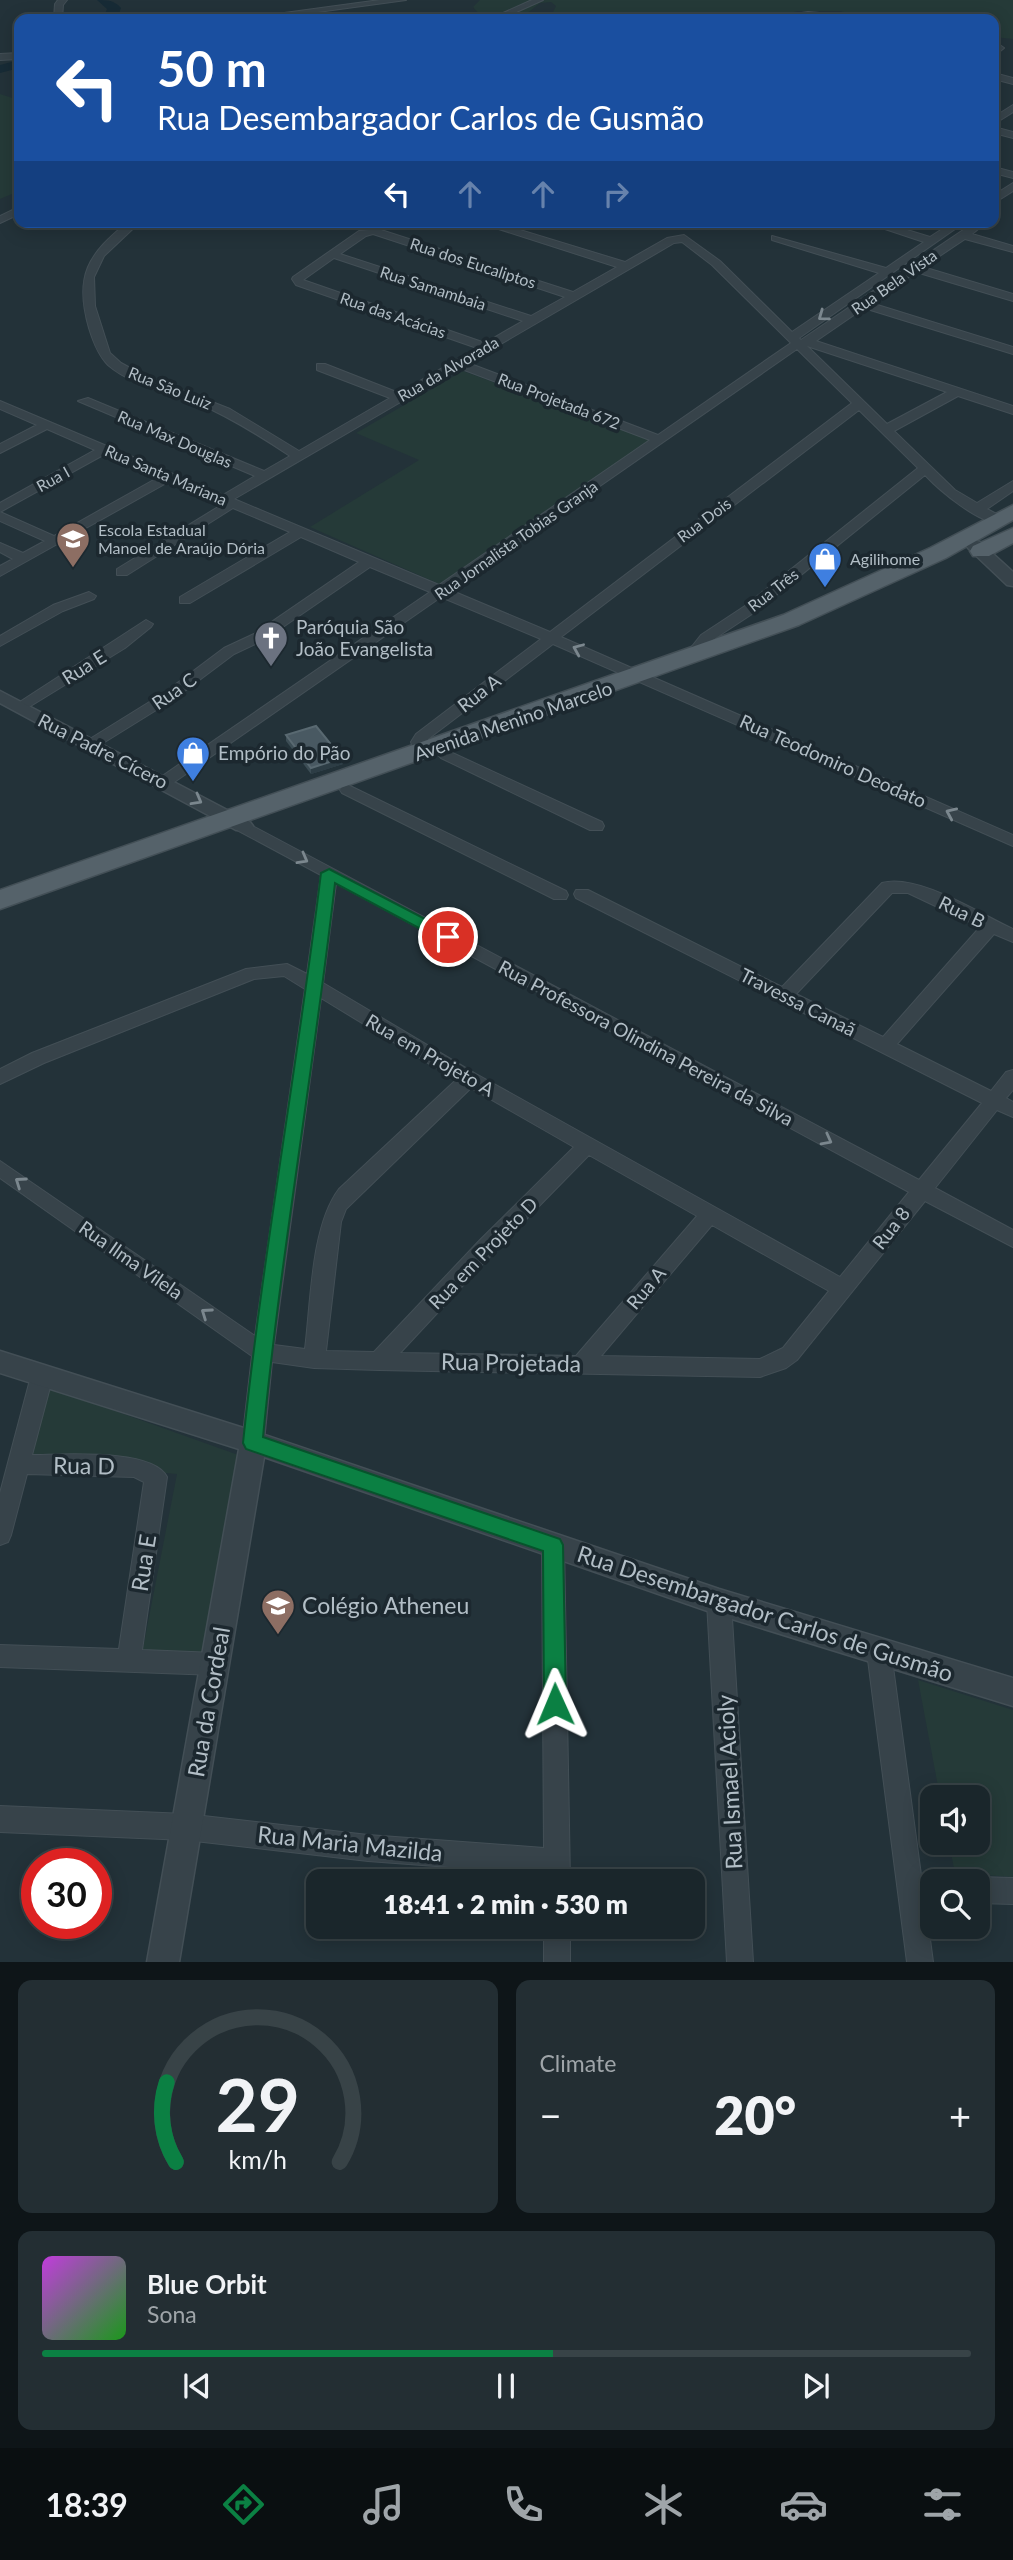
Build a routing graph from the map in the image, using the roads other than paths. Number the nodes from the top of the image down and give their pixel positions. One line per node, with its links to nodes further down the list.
1 (402, 0): 3 (street)
2 (539, 0): 6 (street)
3 (302, 12): 4 (street); 5 (street)
4 (280, 14)
5 (305, 14)
6 (506, 14)
7 (127, 228): 45 (street, Rua São Luiz)
8 (501, 228): 16 (street)
9 (538, 228): 16 (street)
10 (889, 228): 15 (street)
11 (951, 228): 15 (street, Rua Bela Vista)
12 (974, 228): 13 (street, Rua Bela Vista)
13 (964, 235): 17 (street); 20 (street, Rua Bela Vista)
14 (776, 239): 22 (street)
15 (931, 241): 19 (street, Rua Bela Vista)
16 (566, 248): 21 (street)
17 (1013, 249)
18 (334, 255): 23 (street, Rua dos Eucaliptos); 26 (street, Rua Samambaia); 28 (street, Rua das Acácias)
19 (905, 258): 20 (street); 22 (street, Rua Bela Vista)
20 (917, 265): 24 (street); 25 (street, Rua Bela Vista)
21 (625, 266): 23 (street, Rua da Alvorada); 27 (street, Rua da Alvorada)
22 (885, 271): 27 (street, Rua Bela Vista, one-way to 27)
23 (573, 296): 26 (street, Rua da Alvorada)
24 (1013, 298)
25 (863, 304): 27 (street, Rua Bela Vista); 29 (street)
26 (531, 320): 28 (street, Rua da Alvorada)
27 (798, 341): 32 (street, Rua Jornalista Tobias Granja); 34 (street); 37 (street)
28 (485, 347): 31 (street, Rua da Alvorada)
29 (1013, 351)
30 (751, 361): 32 (street)
31 (457, 363): 35 (street, Rua da Alvorada); 42 (street, Rua Projetada 672)
32 (767, 366): 42 (street, Rua Jornalista Tobias Granja)
33 (321, 368): 35 (street)
34 (958, 391): 39 (street); 41 (street)
35 (399, 397): 45 (street, Rua da Alvorada)
36 (84, 401): 48 (street, Rua Max Douglas)
37 (860, 403): 41 (street); 67 (street, Rua Dois)
38 (0, 405): 40 (street, Rua Santa Mariana)
39 (1013, 410)
40 (46, 425): 43 (street); 44 (street, Rua Santa Mariana)
41 (886, 430): 46 (street)
42 (660, 440): 63 (street, Rua Jornalista Tobias Granja)
43 (0, 449)
44 (105, 449): 47 (street, Rua Santa Mariana); 51 (street, Rua I)
45 (298, 456): 48 (street, Rua da Alvorada)
46 (925, 469): 52 (street); 69 (street, Rua Três)
47 (170, 476): 50 (street, Rua Santa Mariana); 55 (street)
48 (265, 476): 50 (street, Rua da Alvorada)
49 (1013, 485): 52 (street)
50 (229, 501): 54 (street, Rua Santa Mariana); 61 (street, Rua da Alvorada)
51 (1, 508): 55 (street)
52 (977, 509): 53 (street)
53 (1009, 522): 57 (main road, Avenida Menino Marcelo); 69 (main road, Avenida Menino Marcelo)
54 (300, 532): 59 (street, Rua Santa Mariana); 65 (street)
55 (55, 541): 58 (street)
56 (0, 547): 58 (street)
57 (978, 548): 62 (street); 70 (main road, Avenida Menino Marcelo)
58 (24, 559): 60 (street)
59 (368, 562): 63 (street, Rua Santa Mariana); 73 (street, Rua C)
60 (0, 572)
61 (122, 572)
62 (1013, 581)
63 (441, 593): 67 (street, Rua Santa Mariana); 76 (street, Rua Jornalista Tobias Granja)
64 (89, 596): 68 (street)
65 (185, 600)
66 (146, 624): 72 (street, Rua E)
67 (550, 638): 70 (street, Rua Santa Mariana, one-way to 67); 74 (street, Rua A)
68 (0, 642)
69 (689, 659): 70 (main road, Avenida Menino Marcelo)
70 (647, 678): 74 (main road, Avenida Menino Marcelo); 75 (main road, Avenida Menino Marcelo); 80 (street, Rua Teodomiro Deodato, one-way to 70)
71 (0, 696): 72 (street, Rua Padre Cícero)
72 (19, 707): 73 (street, Rua Padre Cícero)
73 (90, 746): 76 (street, Rua Padre Cícero)
74 (421, 753): 78 (main road, Avenida Menino Marcelo)
75 (446, 755): 77 (main road, Avenida Menino Marcelo); 79 (street)
76 (164, 782): 78 (street, Rua Padre Cícero, one-way to 78)
77 (348, 790): 78 (main road, Avenida Menino Marcelo); 83 (street)
78 (237, 823): 81 (street, Rua Professora Olindina Pereira da Silva, one-way to 81); 84 (main road, Avenida Menino Marcelo); 85 (main road, Avenida Menino Marcelo)
79 (596, 826)
80 (1013, 841)
81 (329, 873): 88 (street); 98 (street, Rua Professora Olindina Pereira da Silva, one-way to 98)
82 (582, 894): 89 (street, Travessa Canaã)
83 (560, 895)
84 (0, 900)
85 (0, 910)
86 (991, 926): 87 (street, Rua B); 89 (street, Rua B); 90 (street)
87 (1013, 936)
88 (315, 987): 91 (street, Rua em Projeto A); 93 (street, Rua em Projeto A); 102 (street)
89 (785, 995): 90 (street, Travessa Canaã)
90 (885, 1046): 94 (street, Travessa Canaã)
91 (0, 1077)
92 (1013, 1077): 94 (street, Rua 8)
93 (470, 1079): 96 (street, Rua em Projeto A); 103 (street)
94 (994, 1100): 95 (street, Travessa Canaã); 98 (street, Rua 8)
95 (1013, 1110)
96 (588, 1145): 99 (street, Rua em Projeto A); 104 (street, Rua em Projeto D)
97 (0, 1168): 102 (street, Rua Ilma Vilela, one-way to 97)
98 (921, 1190): 100 (street, Rua Professora Olindina Pereira da Silva); 101 (street, Rua 8)
99 (711, 1213): 101 (street, Rua em Projeto A); 106 (street, Rua A)
100 (1013, 1239)
101 (843, 1289): 107 (street, Rua 8)
102 (262, 1352): 103 (street, Rua Projetada); 109 (street)
103 (314, 1359): 104 (street, Rua Projetada)
104 (379, 1361): 106 (street, Rua Projetada)
105 (3, 1364): 108 (street, Rua Desembargador Carlos de Gusmão)
106 (582, 1364): 107 (street, Rua Projetada)
107 (760, 1368)
108 (42, 1376): 109 (street, Rua Desembargador Carlos de Gusmão); 110 (street)
109 (253, 1443): 113 (street, Rua Desembargador Carlos de Gusmão); 118 (street, Rua da Cordeal)
110 (19, 1464): 111 (street, Rua D); 112 (street)
111 (148, 1471): 117 (street, Rua E)
112 (0, 1535)
113 (553, 1545): 114 (street, Rua Desembargador Carlos de Gusmão); 123 (street)
114 (719, 1602): 115 (street, Rua Desembargador Carlos de Gusmão); 131 (street, Rua Ismael Acioly)
115 (879, 1653): 119 (street, Rua Desembargador Carlos de Gusmão); 124 (street)
116 (0, 1656): 117 (street)
117 (129, 1659): 118 (street)
118 (216, 1664): 121 (street, Rua da Cordeal)
119 (1013, 1692)
120 (0, 1819): 121 (street, Rua Maria Mazilda)
121 (186, 1826): 122 (street, Rua Maria Mazilda); 129 (street, Rua da Cordeal)
122 (532, 1869)
123 (557, 1869)
124 (920, 1877)
125 (990, 1890): 126 (street)
126 (1013, 1891)
127 (557, 1939): 130 (street)
128 (921, 1939): 132 (street)
129 (163, 1962)
130 (558, 1962)
131 (740, 1962)
132 (920, 1962)

